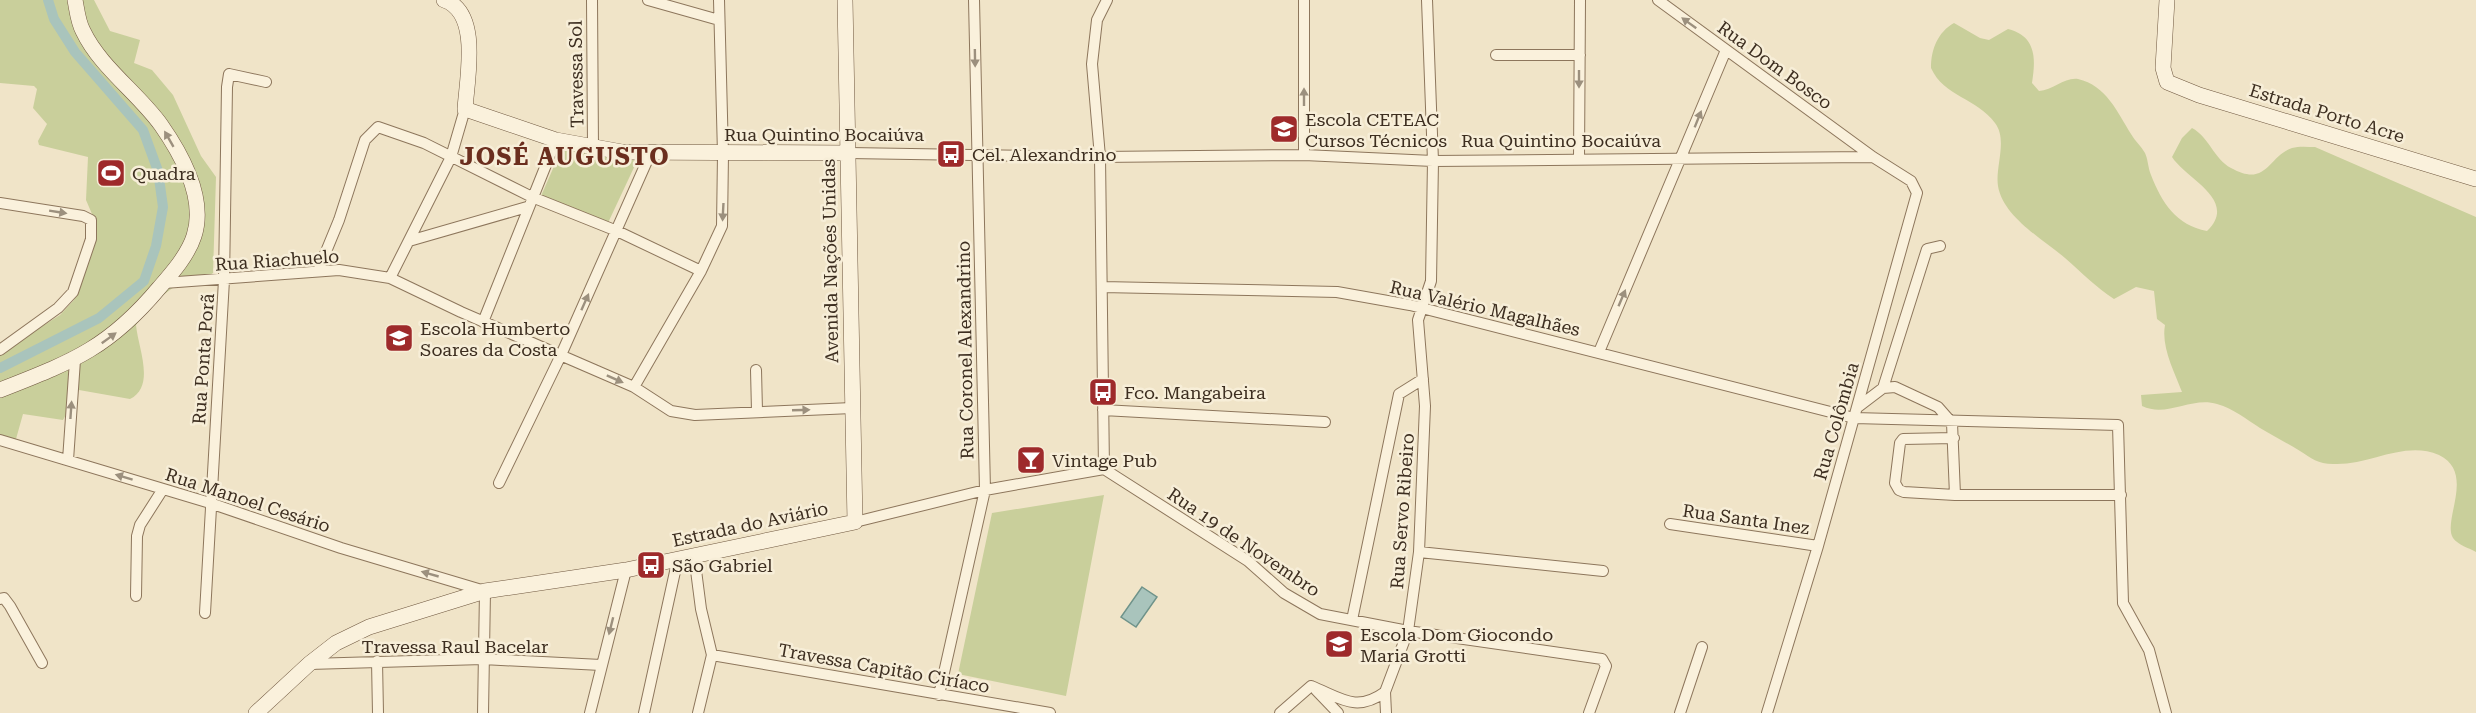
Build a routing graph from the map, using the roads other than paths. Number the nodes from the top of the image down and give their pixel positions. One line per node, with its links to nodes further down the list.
1 (75, 0): 43 (street, one-way to 1)
2 (592, 0): 21 (street, Travessa Sol)
3 (648, 0): 14 (street)
4 (719, 0): 14 (street)
5 (845, 0): 23 (street, Avenida Nações Unidas)
6 (974, 0): 25 (street, Rua Coronel Alexandrino, one-way to 25)
7 (1304, 0): 26 (street, one-way to 7)
8 (1427, 0): 32 (street, Rua Servo Ribeiro)
9 (1580, 0): 17 (street)
10 (1658, 0): 15 (street, Rua Dom Bosco, one-way to 10)
11 (2167, 0): 33 (street, Estrada Porto Acre)
12 (449, 1): 19 (street)
13 (1105, 2): 28 (street)
14 (719, 20): 24 (street)
15 (1726, 50): 29 (street, Rua Dom Bosco); 31 (street, one-way to 15)
16 (1496, 55): 17 (street)
17 (1580, 55): 30 (street, one-way to 30)
18 (266, 82): 42 (street, Rua Ponta Porã)
19 (465, 109): 20 (street, Rua Quintino Bocaiúva); 27 (street)
20 (556, 140): 21 (street, Rua Quintino Bocaiúva); 34 (street)
21 (593, 147): 22 (street, Rua Quintino Bocaiúva)
22 (651, 152): 24 (street, Rua Quintino Bocaiúva); 36 (street)
23 (849, 153): 24 (street, Rua Quintino Bocaiúva); 25 (street, Rua Quintino Bocaiúva); 56 (street, Avenida Nações Unidas)
24 (723, 154): 40 (street, one-way to 40)
25 (976, 155): 28 (street, Rua Quintino Bocaiúva); 68 (street, Rua Coronel Alexandrino)
26 (1304, 155): 28 (street, Rua Quintino Bocaiúva); 32 (street, Rua Quintino Bocaiúva)
27 (451, 157): 34 (street); 37 (street); 39 (street)
28 (1100, 157): 44 (street)
29 (1873, 157): 31 (street, Rua Quintino Bocaiúva); 59 (street, Rua Colômbia)
30 (1579, 159): 31 (street, Rua Quintino Bocaiúva); 32 (street, Rua Quintino Bocaiúva)
31 (1681, 159): 48 (street, one-way to 31)
32 (1433, 161): 45 (street, Rua Servo Ribeiro)
33 (2476, 179)
34 (530, 202): 36 (street); 37 (street); 46 (street)
35 (0, 203): 47 (street, one-way to 47)
36 (617, 231): 40 (street); 49 (street, one-way to 36)
37 (409, 241): 41 (street)
38 (1940, 246): 54 (street)
39 (318, 271): 41 (street, Rua Riachuelo); 42 (street, Rua Riachuelo)
40 (701, 271): 53 (street)
41 (390, 278): 46 (street, Rua Riachuelo)
42 (224, 280): 43 (street, Rua Riachuelo); 71 (street, Rua Ponta Porã)
43 (164, 283): 50 (street, one-way to 43)
44 (1102, 287): 45 (street, Rua Valério Magalhães); 57 (street)
45 (1422, 309): 48 (street, Rua Valério Magalhães); 52 (street, Rua Servo Ribeiro)
46 (483, 322): 49 (street, Rua Riachuelo)
47 (0, 350)
48 (1599, 352): 59 (street, Rua Valério Magalhães)
49 (561, 356): 53 (street, Rua Riachuelo, one-way to 53); 66 (street)
50 (75, 360): 55 (street); 64 (street, one-way to 50)
51 (756, 370): 58 (street)
52 (1423, 379): 75 (street, Rua Servo Ribeiro); 84 (street)
53 (634, 387): 58 (street, Rua Riachuelo)
54 (1883, 388): 59 (street); 61 (street)
55 (0, 390)
56 (852, 408): 58 (street, Rua Riachuelo, one-way to 56); 72 (street, Avenida Nações Unidas)
57 (1103, 410): 60 (street); 65 (street)
58 (757, 411)
59 (1856, 413): 61 (street, Rua Valério Magalhães); 74 (street, Rua Colômbia)
60 (1325, 422)
61 (1952, 423): 62 (street); 70 (street, Rua Valério Magalhães)
62 (1954, 438): 69 (street); 69 (street)
63 (0, 440): 64 (street, Rua Manoel Cesário)
64 (68, 460): 67 (street, Rua Manoel Cesário, one-way to 64)
65 (1104, 469): 68 (street, Estrada do Aviário); 84 (street, Rua 19 de Novembro)
66 (499, 483)
67 (163, 489): 71 (street, Rua Manoel Cesário); 81 (street)
68 (985, 490): 72 (street, Estrada do Aviário); 95 (street, Rua Coronel Alexandrino)
69 (1955, 495): 70 (street)
70 (2121, 495): 110 (street)
71 (210, 503): 80 (street, Rua Manoel Cesário, one-way to 71); 83 (street, Rua Ponta Porã)
72 (855, 522): 76 (street, Estrada do Aviário)
73 (1670, 524): 74 (street, Rua Santa Inez)
74 (1818, 546): 109 (street, Rua Colômbia)
75 (1419, 552): 79 (street); 85 (street, Rua Servo Ribeiro)
76 (694, 555): 77 (street, Estrada do Aviário); 87 (street)
77 (678, 558): 78 (street, Estrada do Aviário); 101 (street)
78 (626, 570): 80 (street, Estrada do Aviário); 92 (street, one-way to 92)
79 (1603, 571)
80 (485, 591): 88 (street); 91 (street, Estrada do Aviário)
81 (136, 596)
82 (0, 599): 90 (street)
83 (205, 613)
84 (1352, 620): 85 (street, Rua 19 de Novembro)
85 (1408, 631): 94 (street, Rua Servo Ribeiro); 107 (street, Rua 19 de Novembro)
86 (1702, 646): 108 (street)
87 (712, 655): 95 (street, Travessa Capitão Ciríaco); 102 (street)
88 (483, 659): 89 (street, Travessa Raul Bacelar); 92 (street, Travessa Raul Bacelar); 99 (street)
89 (377, 661): 91 (street, Travessa Raul Bacelar); 98 (street)
90 (42, 663)
91 (309, 664): 97 (street, Estrada do Aviário)
92 (602, 665): 100 (street)
93 (1311, 686): 96 (street); 104 (street); 105 (street)
94 (1385, 692): 96 (street); 106 (street, Rua Servo Ribeiro)
95 (939, 695): 103 (street, Travessa Capitão Ciríaco)
96 (1354, 709)
97 (256, 713)
98 (378, 713)
99 (483, 713)
100 (590, 713)
101 (644, 713)
102 (698, 713)
103 (1050, 713)
104 (1280, 713)
105 (1338, 713)
106 (1386, 713)
107 (1589, 713)
108 (1680, 713)
109 (1767, 713)
110 (2166, 713)

